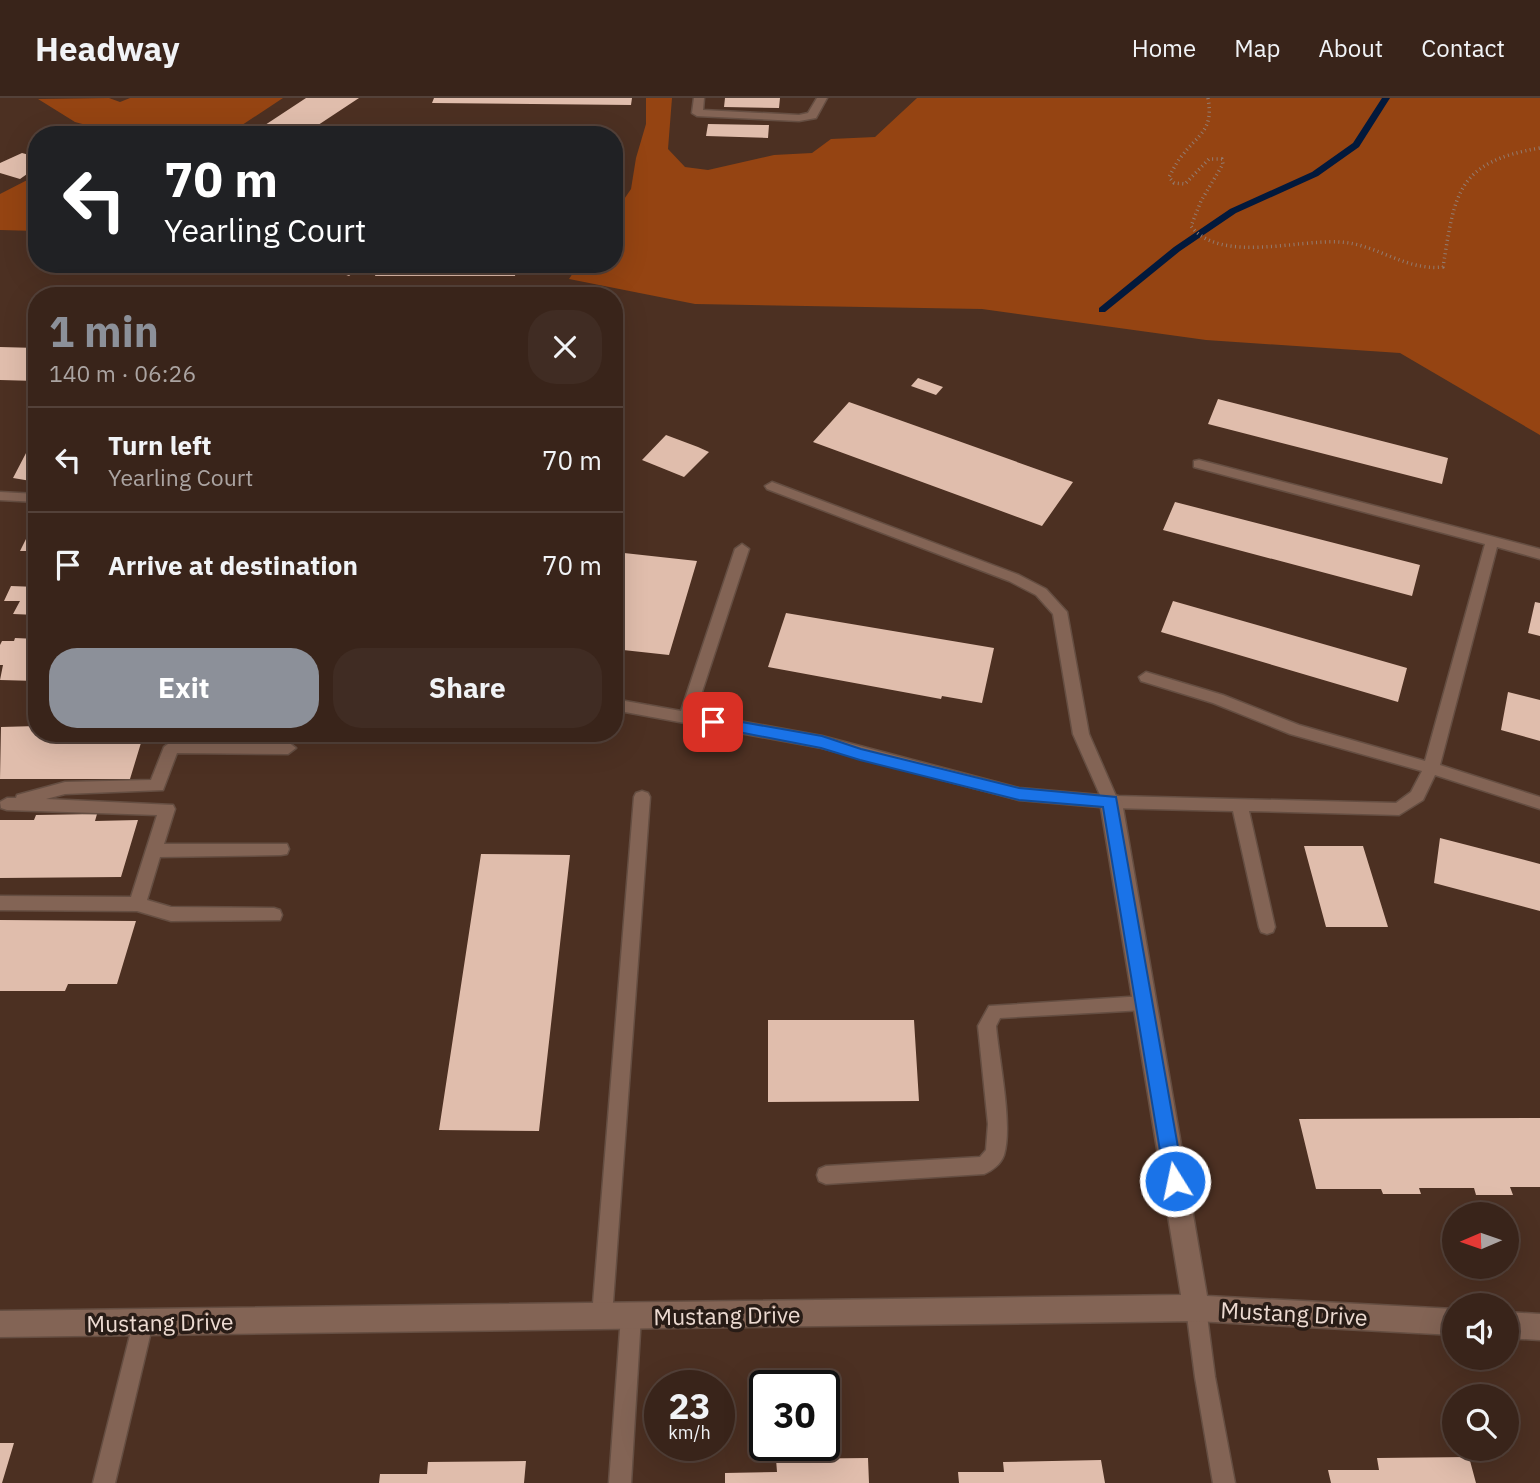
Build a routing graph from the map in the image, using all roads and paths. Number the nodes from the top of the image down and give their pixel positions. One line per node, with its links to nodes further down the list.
1 (699, 98): 2 (lane)
2 (822, 98)
3 (1208, 98): 4 (path)
4 (1540, 148)
5 (1199, 464): 9 (lane)
6 (772, 486): 18 (lane)
7 (0, 496): 8 (lane)
8 (28, 498)
9 (1492, 542): 11 (lane); 16 (lane)
10 (742, 549): 14 (lane)
11 (1540, 554)
12 (1146, 677): 16 (lane)
13 (623, 706): 14 (lane)
14 (686, 717): 18 (lane)
15 (288, 748): 20 (lane)
16 (1431, 768): 19 (lane); 21 (lane)
17 (642, 797): 31 (lane)
18 (1111, 802): 21 (lane); 28 (street)
19 (1540, 803)
20 (4, 804): 23 (lane)
21 (1240, 807): 27 (lane)
22 (281, 849): 23 (lane)
23 (154, 851): 25 (lane)
24 (0, 903): 25 (lane)
25 (137, 904): 26 (lane)
26 (274, 915)
27 (1267, 927)
28 (1144, 1003): 29 (lane); 30 (street)
29 (826, 1175)
30 (1196, 1308): 32 (street, Mustang Drive); 33 (street, Mustang Drive); 40 (lane)
31 (602, 1316): 32 (street, Mustang Drive); 34 (street, Mustang Drive)
32 (631, 1316): 39 (lane)
33 (1442, 1321)
34 (143, 1322): 35 (street, Mustang Drive); 38 (lane)
35 (0, 1324)
36 (1519, 1326): 37 (street)
37 (1540, 1327)
38 (104, 1483)
39 (620, 1483)
40 (1224, 1483)

